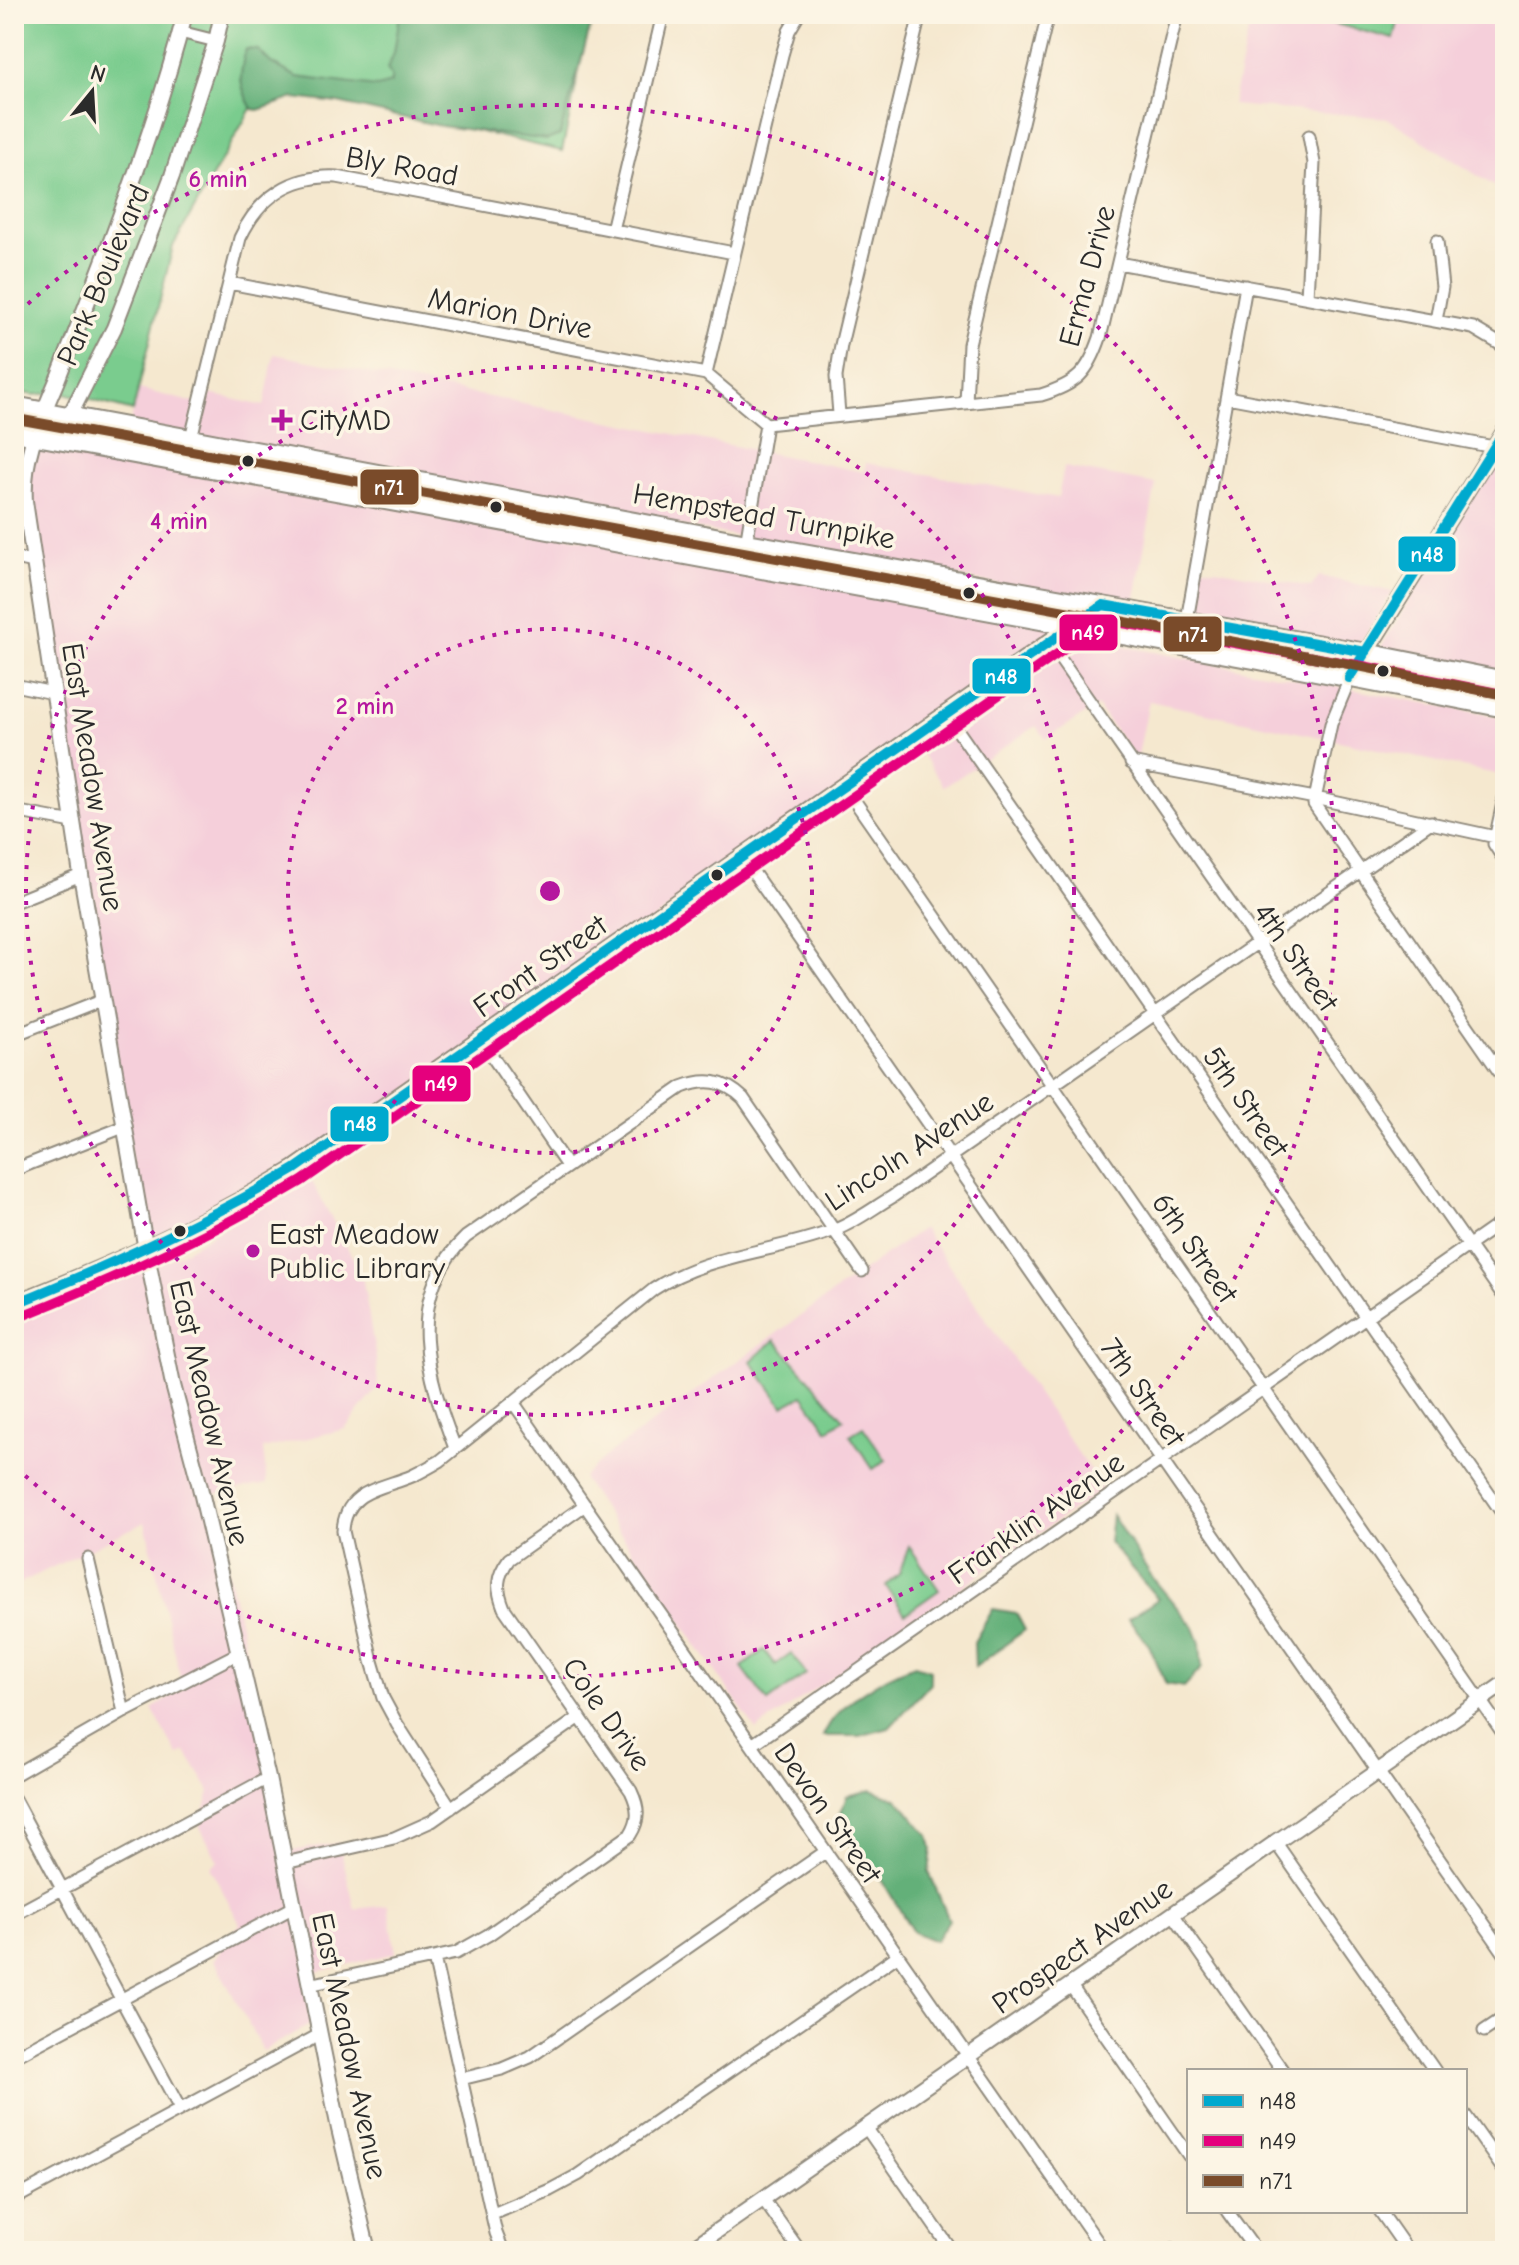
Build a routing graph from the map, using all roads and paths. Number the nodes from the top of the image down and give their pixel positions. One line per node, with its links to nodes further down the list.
1 (185, 14): 8 (street, Park Boulevard)
2 (222, 14): 9 (street, Park Boulevard)
3 (663, 14): 11 (street)
4 (799, 14): 13 (street)
5 (920, 14): 25 (street)
6 (1048, 14): 22 (street)
7 (1177, 14): 14 (street, Erma Drive)
8 (180, 32): 9 (street); 24 (street, Park Boulevard)
9 (216, 41): 26 (street, Park Boulevard)
10 (1309, 136): 17 (street)
11 (612, 230): 13 (street, Bly Road); 15 (street, Bly Road)
12 (1437, 241): 18 (street)
13 (734, 253): 20 (street)
14 (1118, 263): 16 (street); 22 (street, Erma Drive)
15 (229, 283): 20 (street, Marion Drive); 31 (street, Bly Road)
16 (1246, 286): 17 (street); 21 (street)
17 (1307, 297): 18 (street)
18 (1436, 321): 19 (street)
19 (1505, 347)
20 (706, 374): 27 (street, Marion Drive)
21 (1227, 397): 32 (street); 38 (street)
22 (966, 402): 25 (street, Erma Drive)
23 (14, 405): 24 (main road, Hempstead Turnpike)
24 (44, 410): 26 (main road, Hempstead Turnpike); 30 (street, East Meadow Avenue)
25 (839, 414): 27 (street, Erma Drive)
26 (70, 415): 30 (street); 31 (main road, Hempstead Turnpike)
27 (766, 424): 33 (street)
28 (1505, 430): 32 (street)
29 (14, 433): 30 (main road, Hempstead Turnpike)
30 (32, 437): 35 (street, East Meadow Avenue); 36 (main road, Hempstead Turnpike)
31 (191, 438): 33 (main road, Hempstead Turnpike)
32 (1494, 447): 41 (street)
33 (747, 542): 36 (street); 37 (main road, Hempstead Turnpike)
34 (14, 558): 35 (street)
35 (35, 562): 45 (street, East Meadow Avenue)
36 (742, 568): 39 (main road, Hempstead Turnpike)
37 (1103, 605): 38 (main road, Hempstead Turnpike); 39 (main road, Front Street)
38 (1187, 620): 41 (main road, Hempstead Turnpike)
39 (1071, 628): 40 (main road, Front Street); 42 (main road, Hempstead Turnpike)
40 (1049, 643): 47 (main road, Front Street); 48 (street, 4th Street)
41 (1366, 652): 42 (street); 43 (main road, Hempstead Turnpike)
42 (1350, 678): 46 (main road, Hempstead Turnpike); 51 (street)
43 (1505, 680)
44 (14, 685): 45 (street)
45 (53, 693): 53 (street, East Meadow Avenue)
46 (1505, 709)
47 (947, 715): 49 (main road, Front Street); 63 (street, 5th Street)
48 (1131, 763): 51 (street); 61 (street, 4th Street)
49 (845, 787): 56 (main road, Front Street); 67 (street, 6th Street)
50 (1505, 794): 55 (street)
51 (1315, 798): 54 (street); 58 (street)
52 (14, 811): 53 (street)
53 (73, 822): 59 (street, East Meadow Avenue)
54 (1431, 822): 55 (street); 58 (street, Lincoln Avenue)
55 (1500, 838): 57 (street)
56 (743, 858): 65 (main road, Front Street); 69 (street, 7th Street)
57 (1505, 861)
58 (1360, 871): 61 (street, Lincoln Avenue); 66 (street)
59 (81, 875): 60 (street); 62 (street, East Meadow Avenue)
60 (14, 902)
61 (1258, 943): 63 (street, Lincoln Avenue); 74 (street, 4th Street)
62 (103, 1000): 64 (street); 68 (street, East Meadow Avenue)
63 (1155, 1014): 67 (street, Lincoln Avenue); 79 (street, 5th Street)
64 (14, 1035)
65 (481, 1040): 70 (street); 75 (main road, Front Street)
66 (1505, 1080)
67 (1053, 1086): 69 (street, Lincoln Avenue); 80 (street, 6th Street)
68 (126, 1126): 71 (street); 75 (street, East Meadow Avenue)
69 (950, 1157): 73 (street, Lincoln Avenue); 83 (street, 7th Street)
70 (567, 1166): 73 (street); 82 (street)
71 (14, 1170)
72 (1505, 1220): 74 (street, Franklin Avenue)
73 (834, 1231): 76 (street); 81 (street, Lincoln Avenue)
74 (1469, 1246): 77 (street, 4th Street); 79 (street, Franklin Avenue)
75 (146, 1250): 78 (main road, Front Street); 87 (street, East Meadow Avenue)
76 (862, 1271)
77 (1505, 1298)
78 (14, 1304)
79 (1366, 1317): 80 (street, Franklin Avenue); 85 (street, 5th Street)
80 (1264, 1389): 83 (street, Franklin Avenue); 89 (street, 6th Street)
81 (513, 1402): 82 (street, Lincoln Avenue); 84 (street, Devon Street)
82 (455, 1448): 98 (street, Lincoln Avenue)
83 (1161, 1460): 93 (street, Franklin Avenue); 94 (street, 7th Street)
84 (585, 1505): 91 (street, Cole Drive); 93 (street, Devon Street)
85 (1505, 1517)
86 (88, 1559): 90 (street)
87 (239, 1653): 90 (street); 96 (street, East Meadow Avenue)
88 (1505, 1683): 89 (street, Prospect Avenue)
89 (1480, 1700): 92 (street, 6th Street); 94 (street, Prospect Avenue)
90 (124, 1712): 95 (street)
91 (580, 1717): 98 (street); 108 (street, Cole Drive)
92 (1505, 1736)
93 (752, 1745): 100 (street, Devon Street)
94 (1378, 1771): 99 (street, Prospect Avenue); 106 (street, 7th Street)
95 (14, 1775)
96 (268, 1778): 101 (street, East Meadow Avenue); 102 (street)
97 (14, 1799): 102 (street)
98 (451, 1808): 101 (street)
99 (1276, 1843): 104 (street, Prospect Avenue); 118 (street)
100 (825, 1852): 107 (street, Devon Street); 119 (street)
101 (285, 1863): 103 (street, East Meadow Avenue)
102 (62, 1889): 105 (street); 111 (street)
103 (294, 1907): 109 (street, East Meadow Avenue); 111 (street)
104 (1173, 1914): 110 (street, Prospect Avenue); 117 (street)
105 (14, 1915)
106 (1505, 1954)
107 (897, 1956): 115 (street, Devon Street); 129 (street)
108 (434, 1958): 109 (street, Cole Drive); 119 (street)
109 (309, 1985): 114 (street, East Meadow Avenue)
110 (1071, 1986): 115 (street, Prospect Avenue); 123 (street)
111 (122, 1999): 116 (street); 120 (street)
112 (1505, 2017): 113 (street)
113 (1484, 2031)
114 (319, 2035): 120 (street); 130 (street, East Meadow Avenue)
115 (968, 2056): 122 (street, Prospect Avenue); 135 (street, Devon Street)
116 (14, 2057)
117 (1282, 2069)
118 (1434, 2069)
119 (461, 2079): 129 (street)
120 (180, 2109): 125 (street)
121 (1467, 2118): 124 (street)
122 (865, 2126): 126 (street, Prospect Avenue); 134 (street)
123 (1187, 2153)
124 (1505, 2172)
125 (14, 2199)
126 (763, 2199): 132 (street, Prospect Avenue); 133 (street)
127 (1228, 2213): 136 (street)
128 (1381, 2213): 137 (street)
129 (493, 2214): 131 (street)
130 (368, 2251)
131 (503, 2251)
132 (688, 2251)
133 (800, 2251)
134 (952, 2251)
135 (1104, 2251)
136 (1256, 2251)
137 (1408, 2251)

